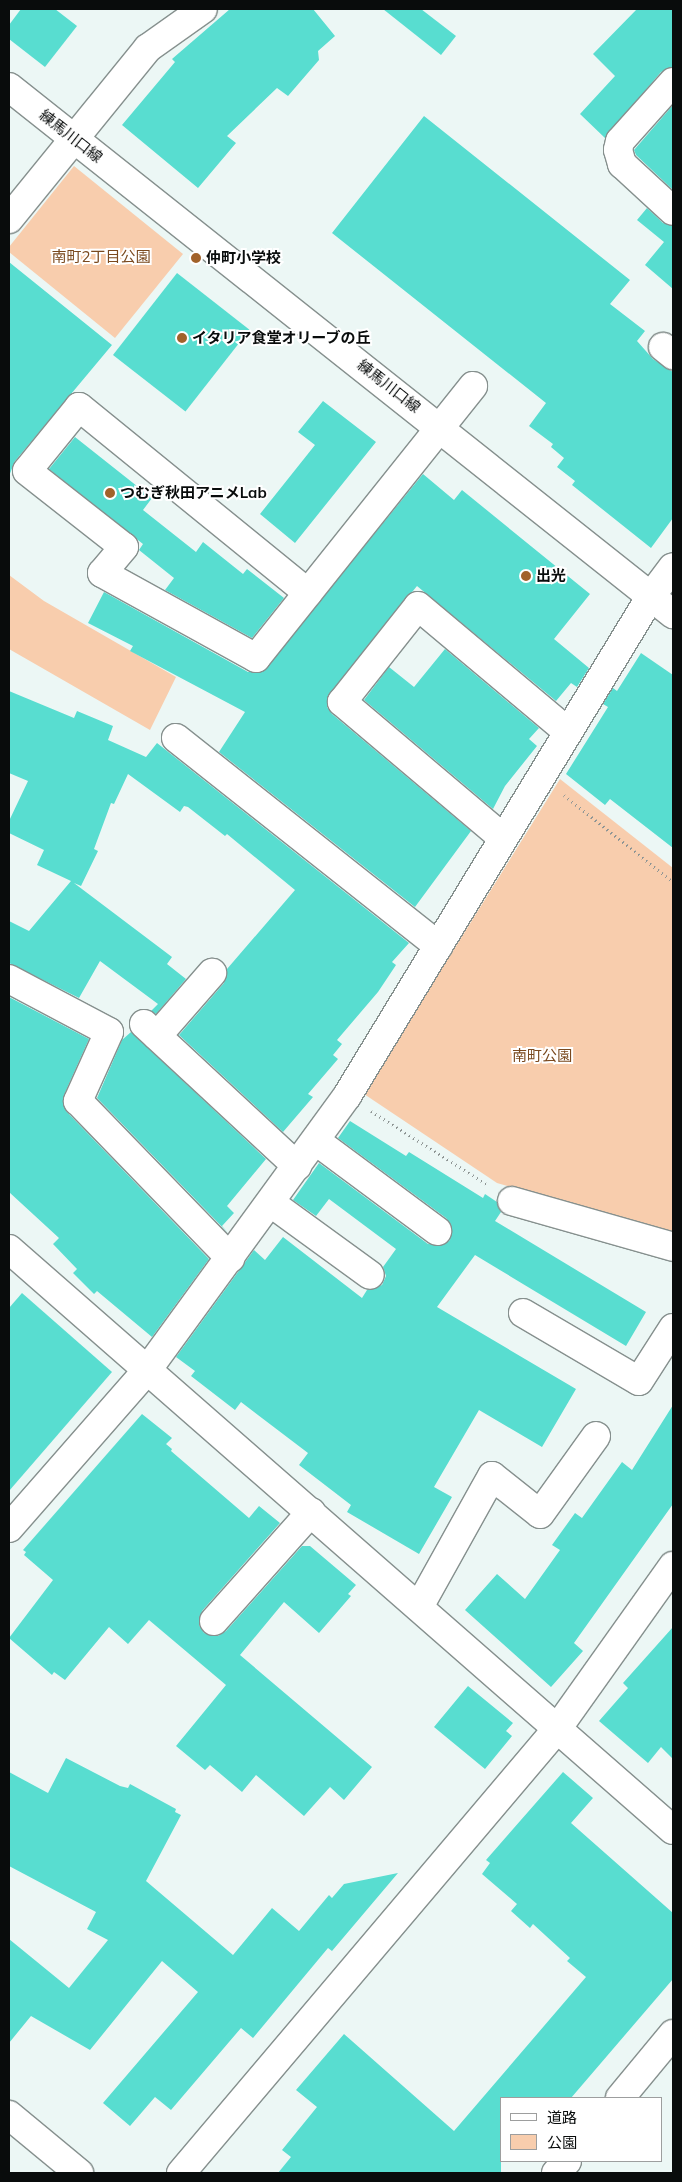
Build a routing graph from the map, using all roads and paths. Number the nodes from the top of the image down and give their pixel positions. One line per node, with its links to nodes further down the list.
1 (203, 9): 4 (street)
2 (673, 82): 5 (street)
3 (9, 87): 4 (street, 練馬川口線)
4 (73, 138): 6 (street); 8 (street, 練馬川口線)
5 (673, 211)
6 (9, 218)
7 (473, 386): 8 (street)
8 (440, 426): 10 (street); 11 (street, 練馬川口線)
9 (673, 567): 11 (street)
10 (308, 593): 10 (street)
11 (651, 596): 12 (street, 練馬川口線); 13 (street)
12 (673, 614)
13 (568, 732): 16 (street); 16 (street)
14 (176, 738): 18 (street)
15 (556, 796): 17 (path)
16 (503, 838): 18 (street)
17 (673, 882)
18 (438, 946): 21 (street)
19 (212, 973): 23 (street)
20 (9, 979): 29 (street)
21 (347, 1096): 22 (street); 24 (path)
22 (316, 1141): 23 (street); 26 (street)
23 (298, 1166): 25 (street)
24 (512, 1201): 27 (street)
25 (270, 1203): 29 (street); 30 (street)
26 (437, 1231)
27 (673, 1247)
28 (9, 1249): 33 (street)
29 (230, 1258): 33 (street)
30 (370, 1275)
31 (523, 1313): 32 (street)
32 (673, 1328)
33 (148, 1369): 35 (street); 36 (street)
34 (596, 1436): 38 (street)
35 (311, 1512): 38 (street); 39 (street)
36 (14, 1513)
37 (673, 1566): 40 (street)
38 (419, 1608): 40 (street)
39 (214, 1621)
40 (557, 1728): 41 (street); 47 (street)
41 (673, 1830)
42 (673, 2034): 43 (street)
43 (621, 2097)
44 (9, 2115): 46 (street)
45 (566, 2162): 48 (street)
46 (79, 2173)
47 (180, 2173)
48 (556, 2173)

